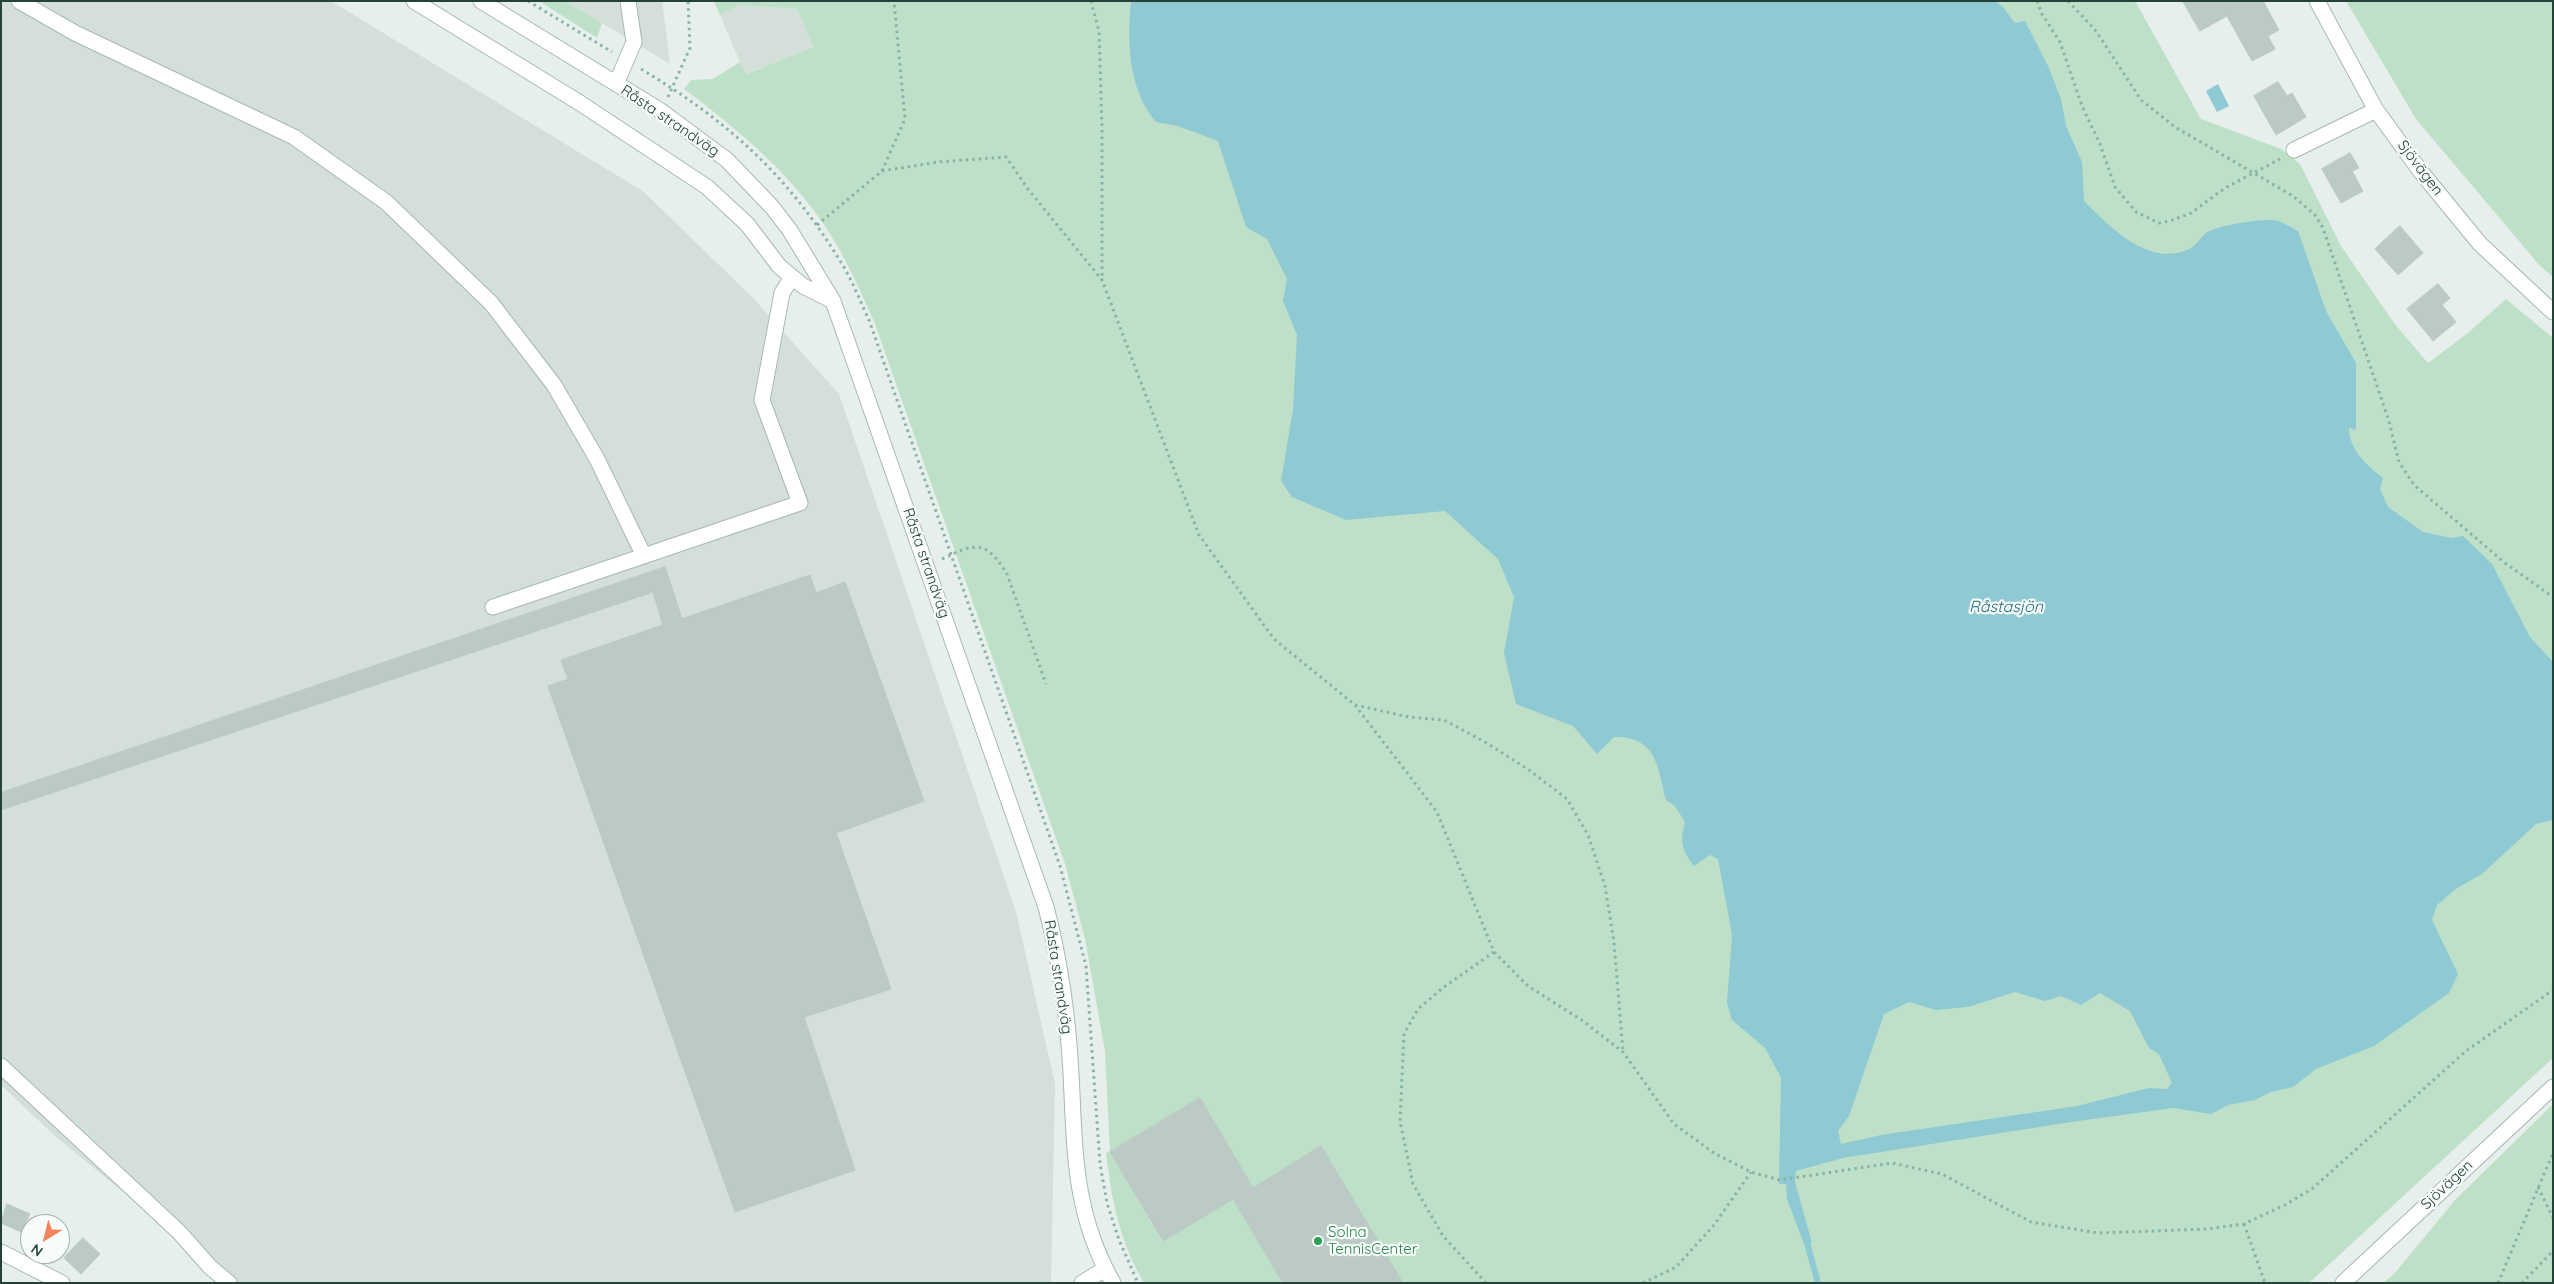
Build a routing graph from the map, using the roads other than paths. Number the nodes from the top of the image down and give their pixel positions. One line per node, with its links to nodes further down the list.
1 (19, 1): 12 (street)
2 (414, 1): 9 (street)
3 (481, 1): 6 (street, Råsta strandväg)
4 (628, 1): 6 (street)
5 (2317, 1): 7 (street, Sjövägen)
6 (616, 84): 10 (street, Råsta strandväg)
7 (2376, 110): 8 (street); 11 (street, Sjövägen)
8 (2294, 150)
9 (792, 277): 10 (street); 12 (street)
10 (832, 301): 17 (street, Råsta strandväg)
11 (2553, 312)
12 (644, 556): 13 (street)
13 (493, 607)
14 (1, 1066): 19 (street)
15 (2553, 1088): 22 (street, Sjövägen)
16 (1, 1252): 18 (street)
17 (1105, 1269): 20 (street); 21 (street, Råsta strandväg)
18 (62, 1283)
19 (229, 1283)
20 (1082, 1283)
21 (1113, 1283)
22 (2343, 1283)

